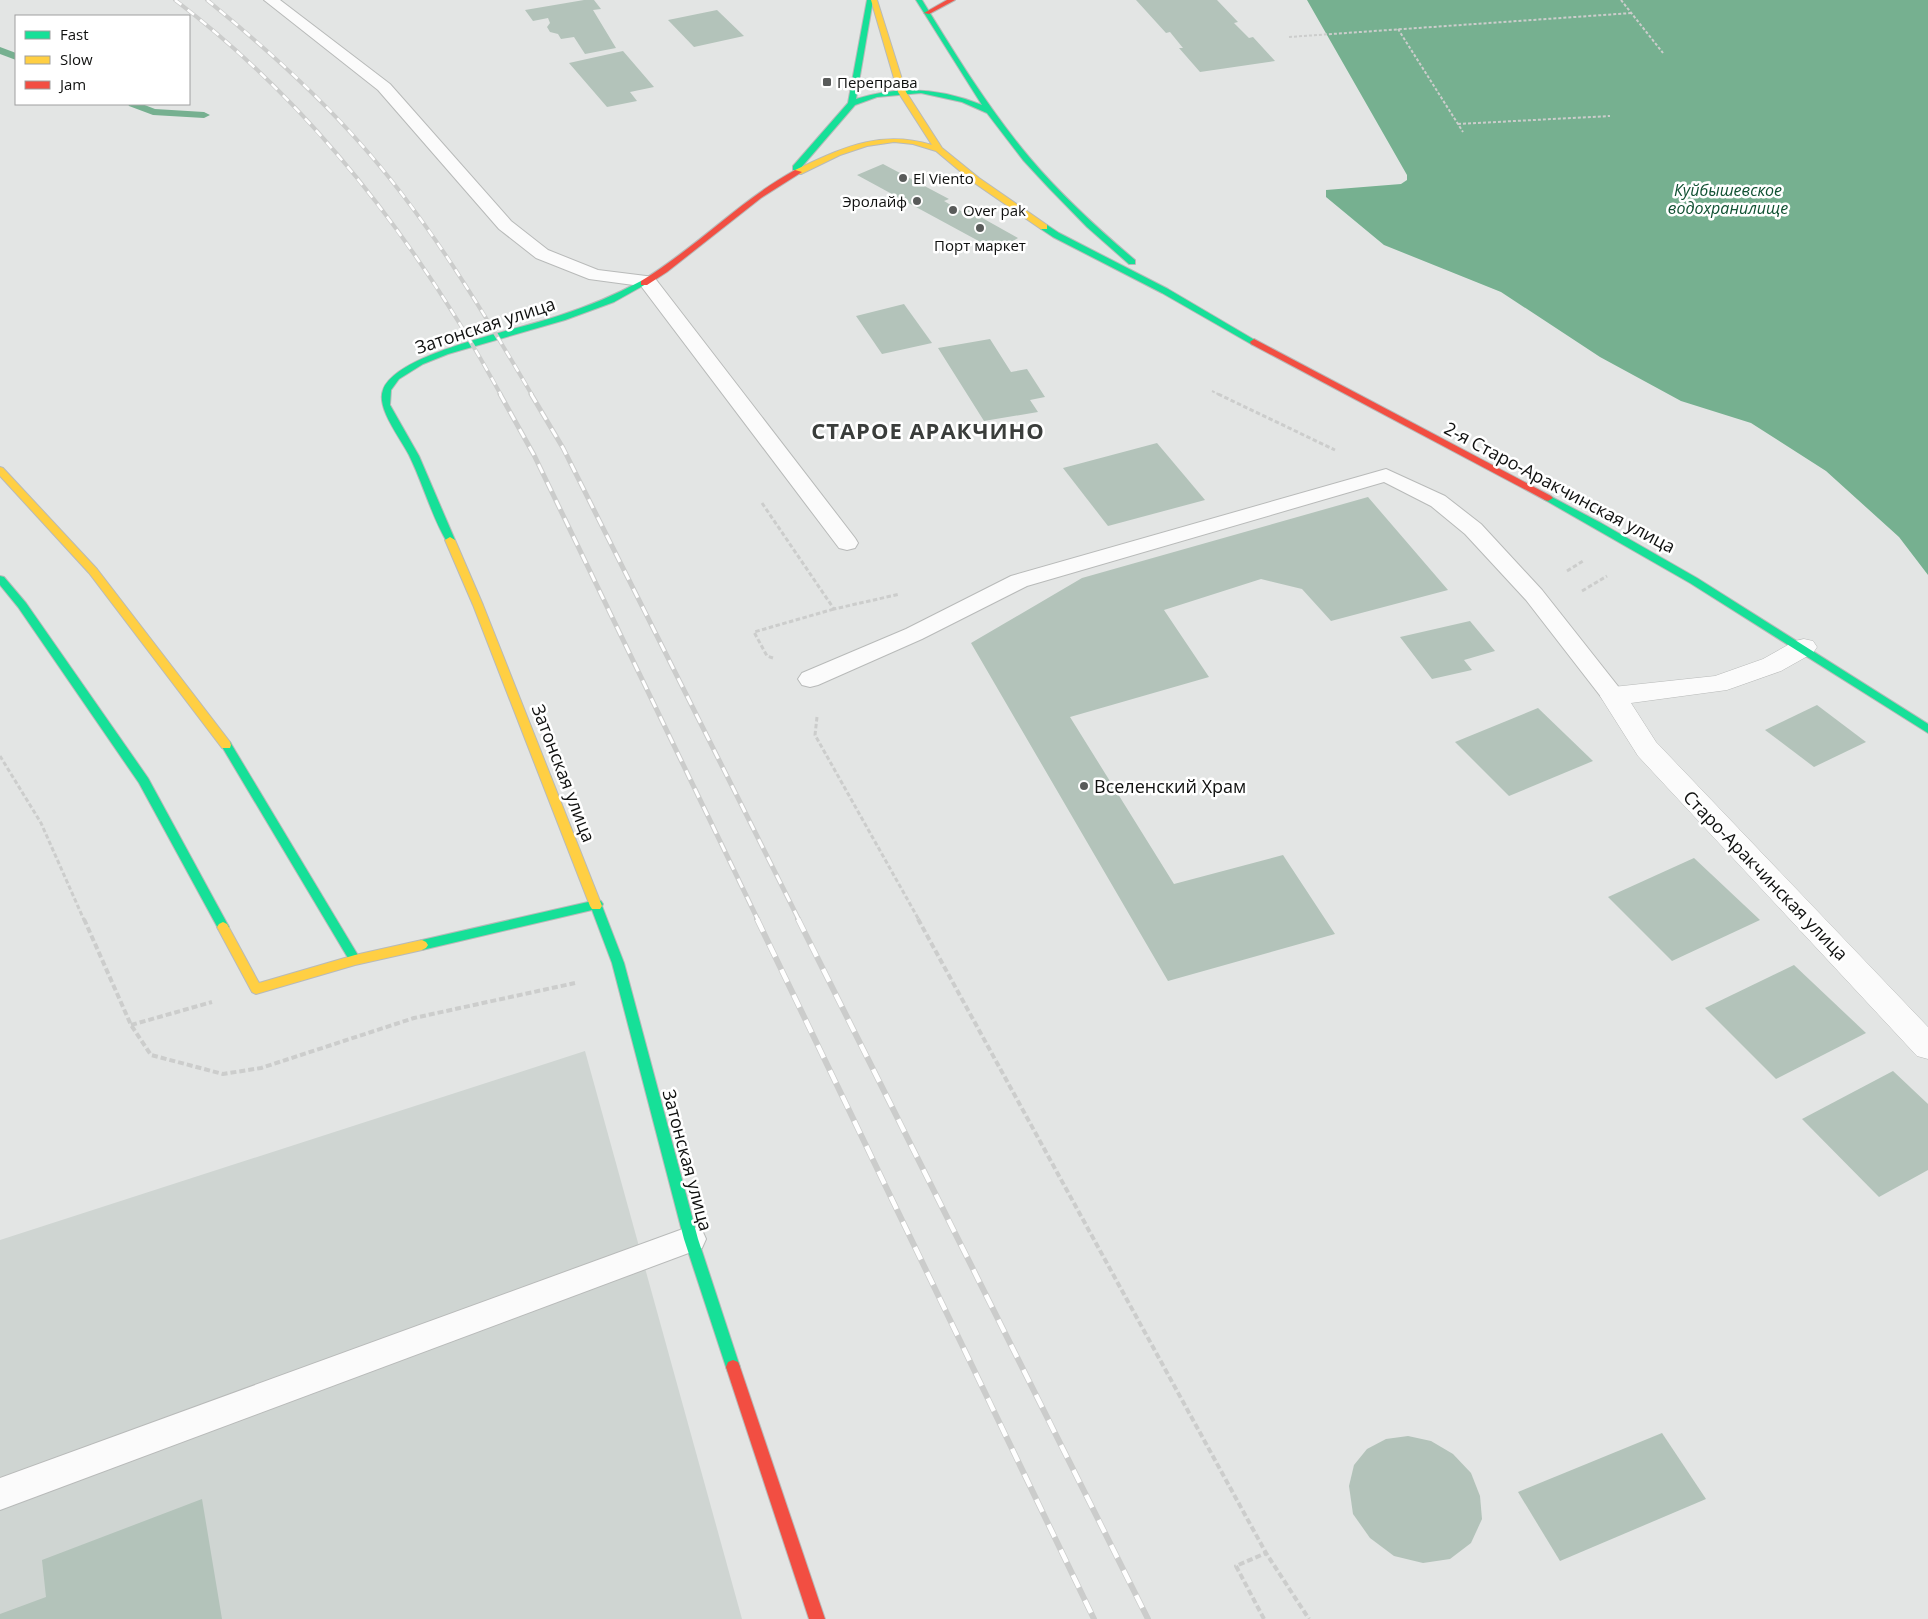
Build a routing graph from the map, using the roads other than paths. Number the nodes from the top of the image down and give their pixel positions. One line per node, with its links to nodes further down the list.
1 (271, 0): 12 (lane)
2 (870, 0): 8 (main road)
3 (874, 0): 7 (main road)
4 (919, 0): 6 (main road, 2-я Старо-Аракчинская улица)
5 (952, 0): 6 (main road)
6 (927, 13): 9 (main road, 2-я Старо-Аракчинская улица)
7 (902, 92): 8 (main road, Затонская улица); 9 (main road, Затонская улица); 10 (main road)
8 (852, 103): 11 (main road, Затонская улица)
9 (993, 114): 13 (main road, 2-я Старо-Аракчинская улица)
10 (939, 149): 11 (main road, Затонская улица); 13 (main road, 2-я Старо-Аракчинская улица)
11 (787, 177): 12 (main road, Затонская улица)
12 (647, 281): 15 (lane); 21 (main road, Затонская улица)
13 (1165, 291): 17 (main road, 2-я Старо-Аракчинская улица)
14 (0, 470): 22 (main road)
15 (847, 543)
16 (0, 579): 22 (main road)
17 (1804, 647): 19 (street); 20 (main road, 2-я Старо-Аракчинская улица)
18 (810, 679): 19 (lane)
19 (1614, 696): 23 (street, Старо-Аракчинская улица)
20 (1928, 729)
21 (597, 904): 22 (main road); 24 (main road, Затонская улица)
22 (355, 960)
23 (1928, 1046)
24 (691, 1240): 25 (lane); 26 (main road, Затонская улица)
25 (0, 1494)
26 (817, 1619)

